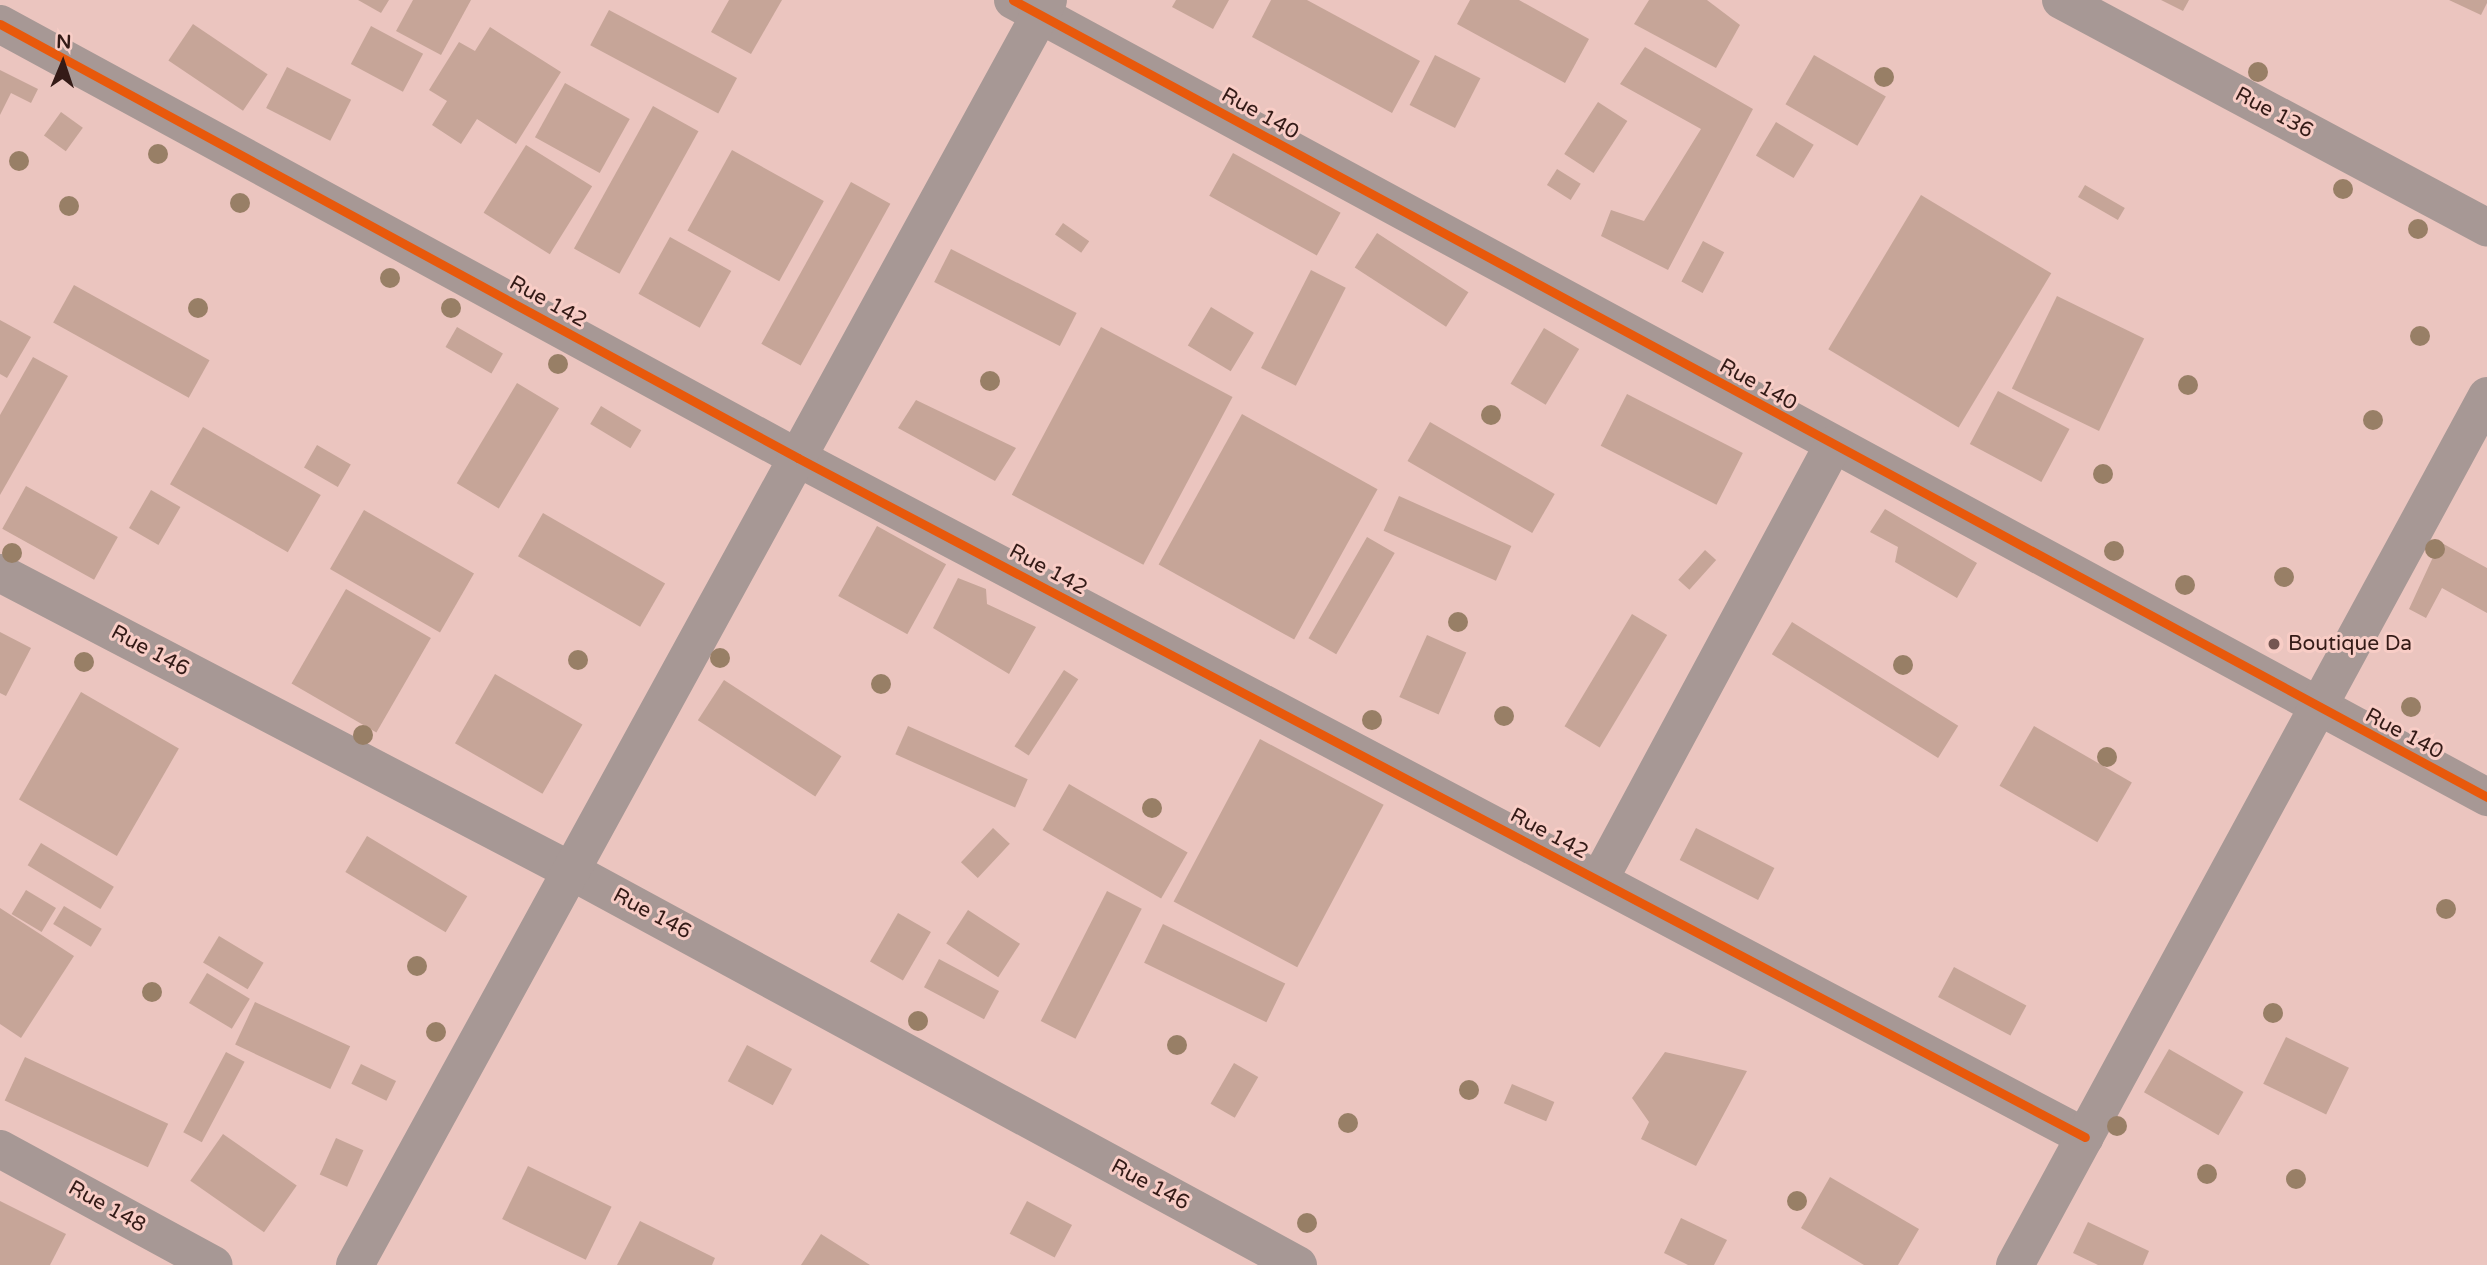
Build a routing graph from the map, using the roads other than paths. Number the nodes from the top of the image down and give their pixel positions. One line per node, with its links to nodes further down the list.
1 (2061, 0): 4 (street, Rue 136)
2 (1034, 5): 6 (street, Rue 140); 7 (street)
3 (0, 24): 7 (street, Rue 142)
4 (2487, 227)
5 (2487, 396): 9 (street)
6 (1833, 445): 9 (street, Rue 140); 12 (street)
7 (798, 458): 11 (street); 12 (street, Rue 142)
8 (0, 573): 11 (street, Rue 146)
9 (2317, 709): 10 (street, Rue 140); 13 (street)
10 (2487, 797)
11 (571, 871): 16 (street); 17 (street, Rue 146)
12 (1599, 880): 13 (street, Rue 142)
13 (2085, 1137): 18 (street)
14 (0, 1149): 15 (street, Rue 148)
15 (214, 1265)
16 (355, 1265)
17 (1298, 1265)
18 (2015, 1265)

